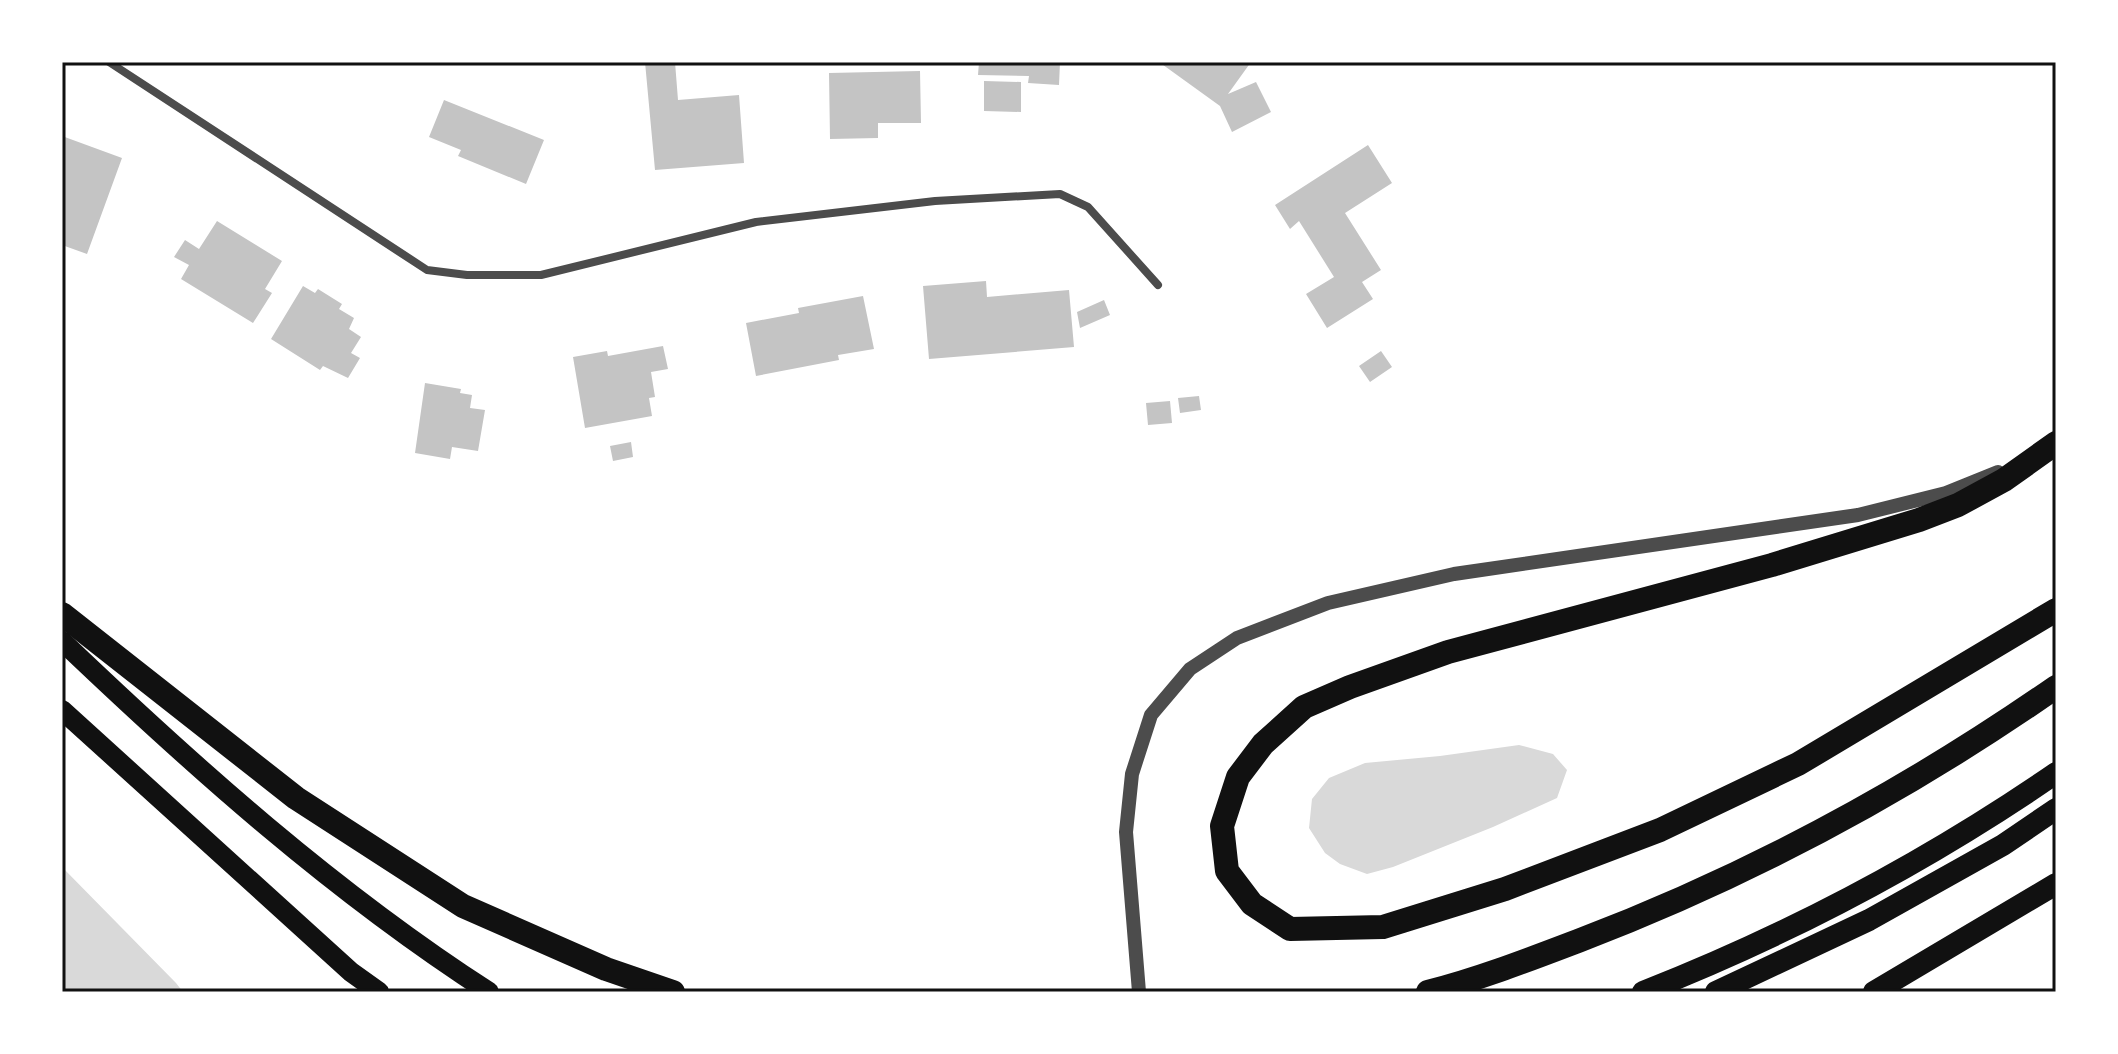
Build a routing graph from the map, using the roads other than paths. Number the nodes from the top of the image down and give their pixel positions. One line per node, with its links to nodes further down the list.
1 (109, 62): 2 (street)
2 (1158, 285)
3 (2056, 442): 4 (highway); 15 (street)
4 (2056, 610)
5 (62, 614): 14 (highway)
6 (62, 641): 13 (main road)
7 (2056, 687): 16 (highway)
8 (62, 710): 12 (main road)
9 (2056, 773): 17 (highway)
10 (2056, 809): 18 (highway)
11 (2056, 884): 19 (highway)
12 (379, 992)
13 (489, 992)
14 (673, 992)
15 (1139, 992)
16 (1428, 992)
17 (1643, 992)
18 (1716, 992)
19 (1874, 992)

